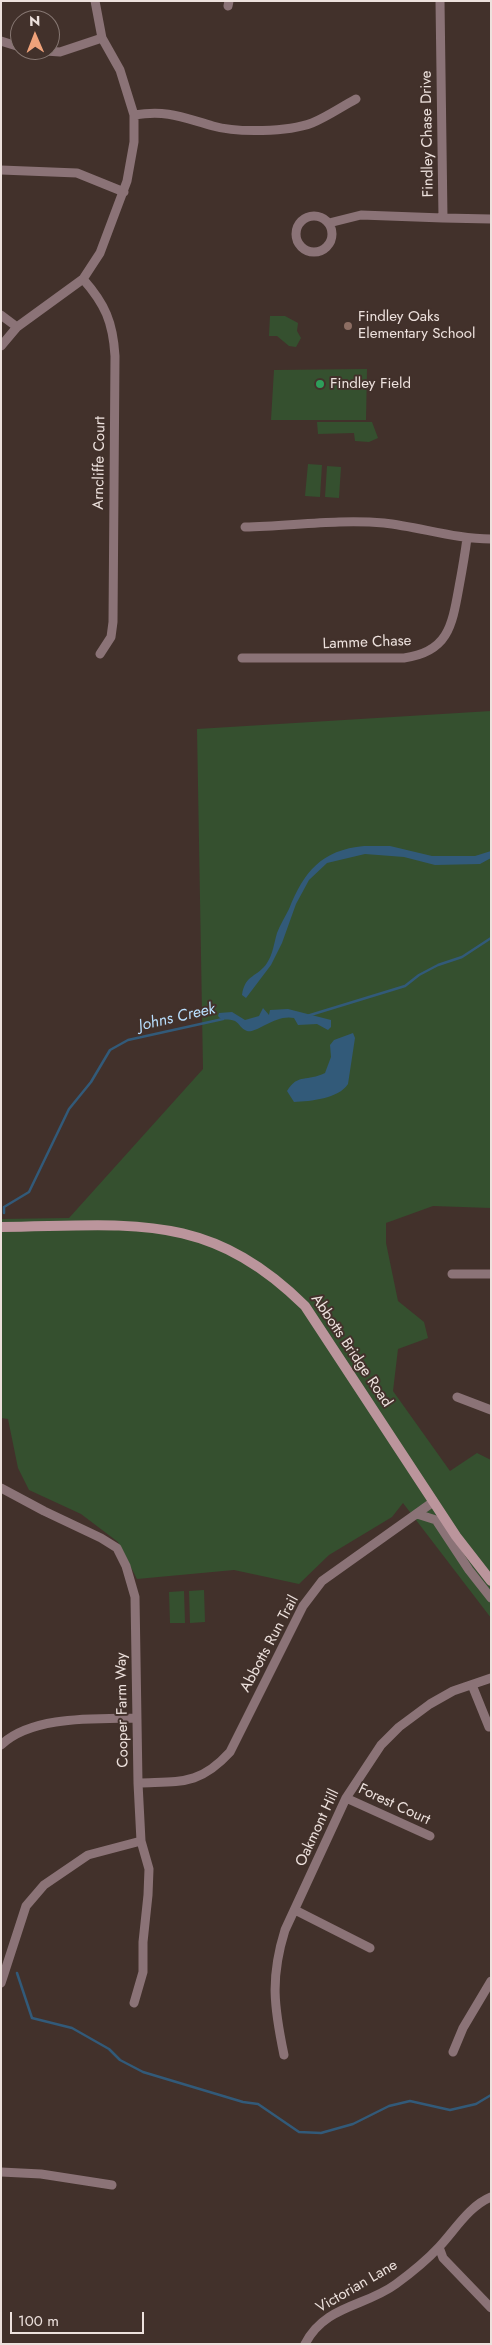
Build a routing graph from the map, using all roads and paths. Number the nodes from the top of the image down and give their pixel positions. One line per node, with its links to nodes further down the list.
1 (95, 1): 3 (street)
2 (440, 1): 9 (street, Findley Chase Drive)
3 (102, 38): 4 (street); 6 (street)
4 (60, 52)
5 (356, 99): 6 (street)
6 (134, 115): 8 (street)
7 (1, 170): 8 (street)
8 (124, 192): 12 (street)
9 (443, 218): 10 (street, Findley Chase Drive); 11 (street)
10 (491, 219)
11 (329, 223): 11 (street)
12 (83, 279): 14 (street); 19 (street, Arncliffe Court)
13 (1, 315): 14 (street)
14 (17, 327): 15 (street)
15 (1, 346)
16 (245, 527): 17 (street)
17 (467, 538): 18 (street); 20 (street, Lamme Chase)
18 (491, 539)
19 (100, 654)
20 (242, 658)
21 (1, 1227): 27 (main road, Abbotts Bridge Road)
22 (452, 1274): 23 (street)
23 (491, 1274)
24 (457, 1396): 25 (street)
25 (491, 1410)
26 (1, 1488): 33 (street, Cooper Farm Way)
27 (433, 1502): 28 (street, Abbotts Run Trail); 29 (main road, Abbotts Bridge Road)
28 (417, 1514): 30 (street); 36 (street, Abbotts Run Trail)
29 (491, 1581)
30 (491, 1598)
31 (491, 1678): 32 (street, Oakmont Hill)
32 (472, 1684): 34 (street); 37 (street, Oakmont Hill)
33 (137, 1718): 35 (street); 36 (street, Cooper Farm Way)
34 (488, 1727)
35 (1, 1745)
36 (138, 1783): 39 (street, Cooper Farm Way)
37 (346, 1798): 38 (street, Forest Court); 40 (street, Oakmont Hill)
38 (430, 1836)
39 (141, 1840): 43 (street); 44 (street, Cooper Farm Way)
40 (295, 1910): 41 (street); 46 (street, Oakmont Hill)
41 (370, 1948)
42 (491, 1981): 45 (street)
43 (1, 1983)
44 (134, 2002)
45 (454, 2052)
46 (284, 2055)
47 (1, 2172): 48 (street)
48 (112, 2185)
49 (491, 2196): 50 (street, Victorian Lane)
50 (439, 2247): 51 (street); 52 (street, Victorian Lane)
51 (491, 2308)
52 (305, 2344)

